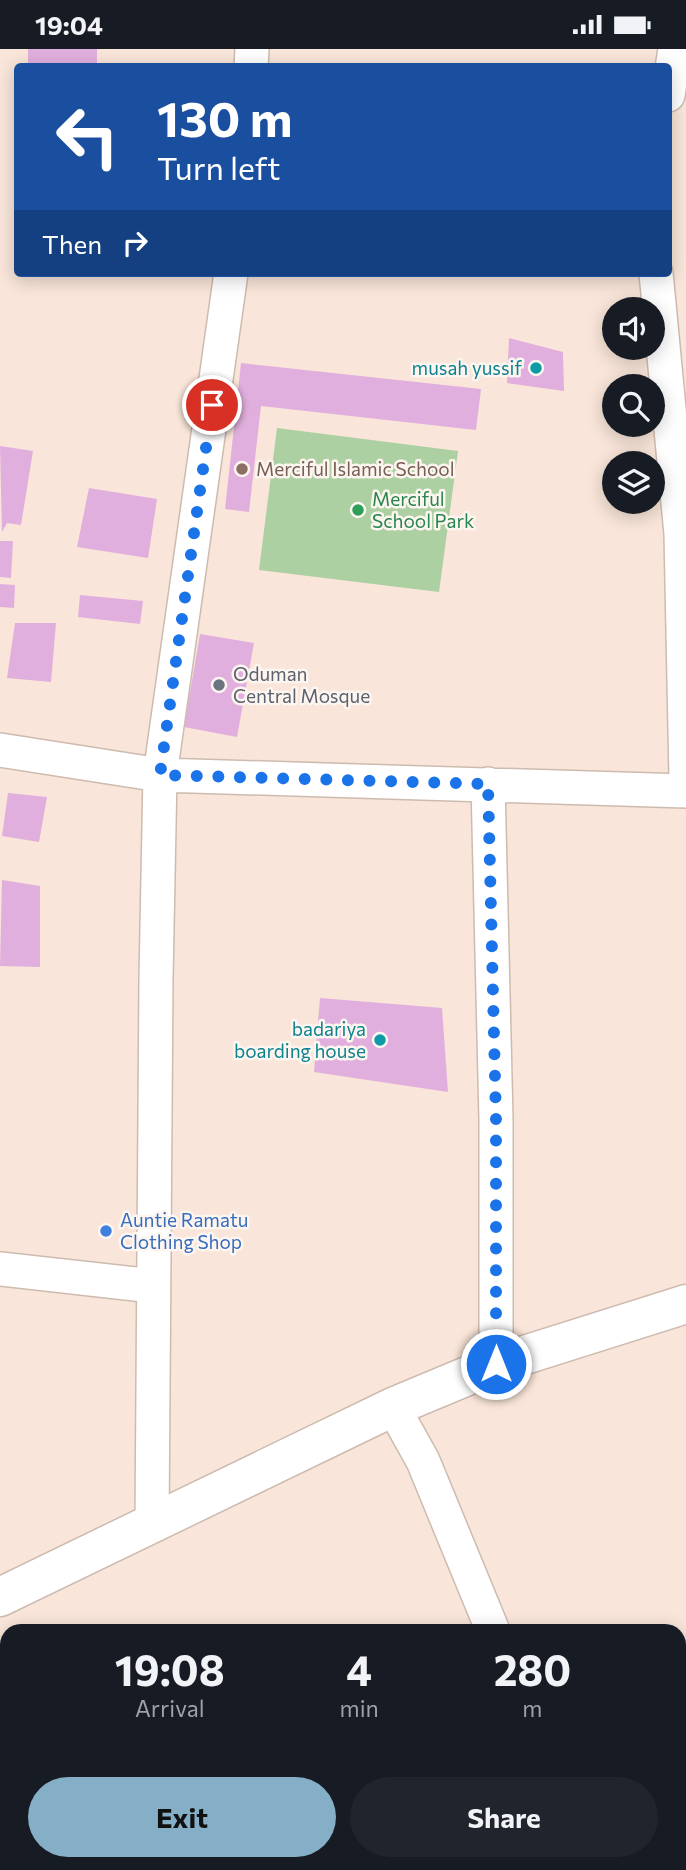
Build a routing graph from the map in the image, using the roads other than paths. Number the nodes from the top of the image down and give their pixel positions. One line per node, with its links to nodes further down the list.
1 (675, 49): 2 (street)
2 (672, 69)
3 (230, 277): 6 (street)
4 (656, 277): 7 (street)
5 (0, 750): 6 (street)
6 (160, 775): 8 (street); 11 (street)
7 (686, 778)
8 (488, 784): 9 (street); 13 (street)
9 (686, 791)
10 (0, 1269): 11 (street)
11 (153, 1286): 15 (street)
12 (686, 1304): 13 (street)
13 (496, 1364): 14 (street)
14 (393, 1407): 15 (street); 17 (street)
15 (152, 1524): 16 (street)
16 (0, 1597)
17 (490, 1624)

